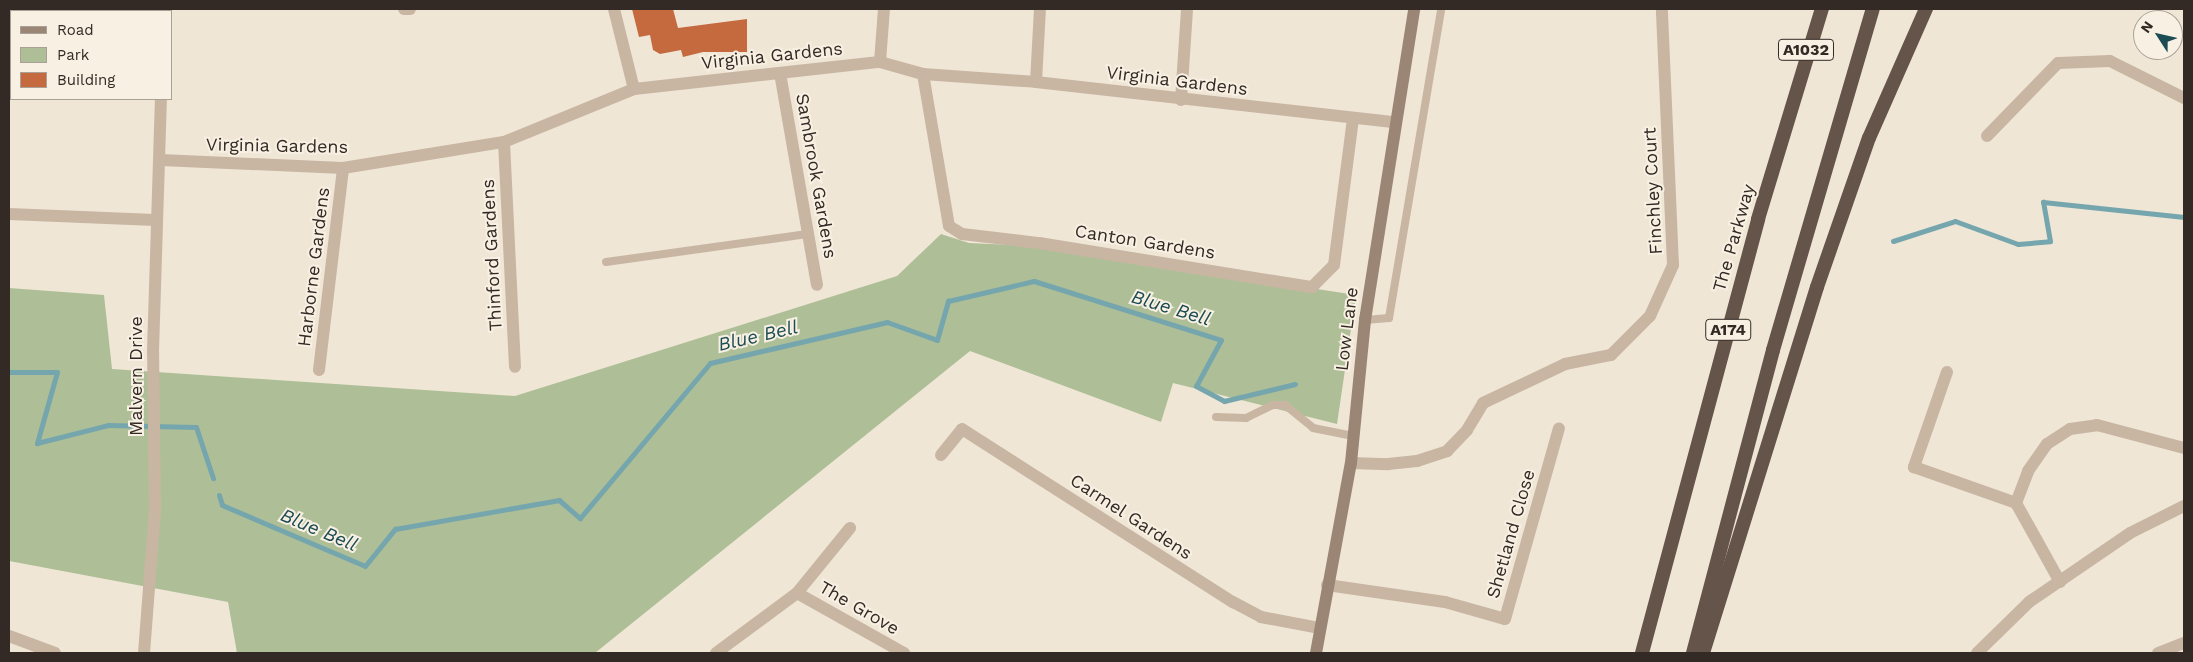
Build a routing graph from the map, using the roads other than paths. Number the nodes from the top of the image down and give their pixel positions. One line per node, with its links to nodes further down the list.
1 (404, 9): 2 (street)
2 (410, 9)
3 (614, 9): 18 (street)
4 (884, 9): 14 (street)
5 (1040, 9): 17 (street)
6 (1187, 9): 22 (street)
7 (1414, 9): 24 (main road, Low Lane)
8 (1441, 9): 34 (lane)
9 (1662, 9): 43 (street, Finchley Court)
10 (1816, 9): 19 (highway, A1032)
11 (1822, 9): 19 (highway, The Parkway / A174)
12 (1873, 9): 59 (highway, A174)
13 (1926, 9): 60 (highway)
14 (880, 62): 15 (street, Virginia Gardens); 16 (street, Virginia Gardens)
15 (780, 73): 18 (street, Virginia Gardens); 31 (street, Sambrook Gardens)
16 (923, 74): 17 (street, Virginia Gardens); 23 (street, Canton Gardens)
17 (1036, 82): 22 (street, Virginia Gardens)
18 (634, 89): 26 (street, Virginia Gardens)
19 (1796, 92): 58 (highway, The Parkway / A174)
20 (2184, 98): 25 (street)
21 (161, 100): 27 (street, Malvern Drive)
22 (1182, 100): 23 (street, Virginia Gardens)
23 (1353, 118): 24 (street, Virginia Gardens)
24 (1395, 122): 34 (main road, Low Lane)
25 (1986, 136)
26 (504, 142): 28 (street, Virginia Gardens); 35 (street, Thinford Gardens)
27 (161, 160): 28 (street, Virginia Gardens); 30 (street, Malvern Drive)
28 (343, 168): 36 (street, Harborne Gardens)
29 (9, 214): 30 (street)
30 (155, 220): 54 (street, Malvern Drive)
31 (809, 234): 32 (lane); 33 (street, Sambrook Gardens)
32 (606, 262)
33 (817, 285)
34 (1365, 320): 40 (main road, Low Lane)
35 (515, 367)
36 (319, 370)
37 (1947, 372): 44 (street)
38 (1216, 417): 40 (lane)
39 (1559, 428): 48 (street, Shetland Close)
40 (1353, 436): 43 (main road, Low Lane)
41 (2184, 448): 44 (street)
42 (941, 455): 50 (street, Carmel Gardens)
43 (1351, 463): 48 (main road, Low Lane)
44 (2016, 503): 47 (street)
45 (2184, 506): 47 (street)
46 (850, 528): 49 (street)
47 (2060, 582): 61 (street)
48 (1327, 585): 50 (main road, Low Lane)
49 (797, 593): 55 (street); 56 (street, The Grove)
50 (1320, 628): 57 (main road, Low Lane)
51 (9, 636): 53 (street)
52 (2184, 643): 62 (street)
53 (55, 653)
54 (144, 653)
55 (716, 653)
56 (904, 653)
57 (1316, 653)
58 (1642, 653)
59 (1693, 653)
60 (1703, 653)
61 (1976, 653)
62 (2158, 653)

